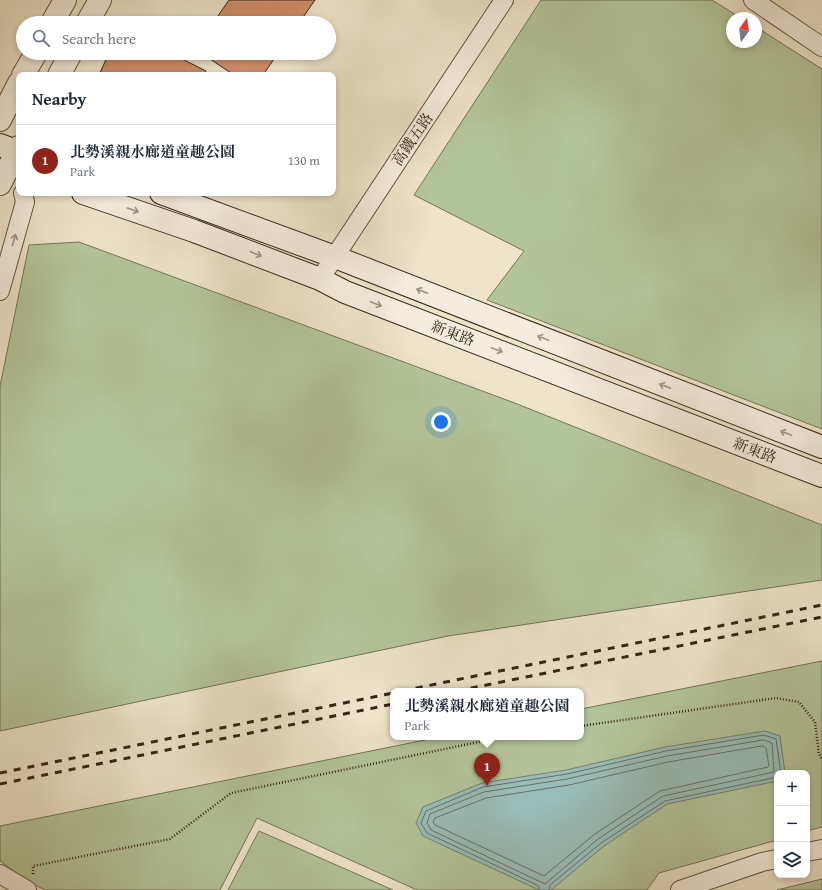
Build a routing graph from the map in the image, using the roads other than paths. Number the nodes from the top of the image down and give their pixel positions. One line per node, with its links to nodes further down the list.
1 (65, 0): 5 (main road)
2 (100, 0): 6 (main road)
3 (504, 0): 19 (street, 高鐵五路)
4 (753, 0): 7 (street)
5 (56, 16)
6 (92, 16)
7 (822, 47)
8 (32, 60): 10 (main road)
9 (67, 60): 11 (main road)
10 (25, 72)
11 (61, 72)
12 (16, 88): 13 (main road)
13 (0, 120)
14 (15, 153): 15 (main road)
15 (0, 184)
16 (24, 196): 21 (street, one-way to 16)
17 (92, 196): 20 (main road, 新東路, one-way to 20)
18 (169, 196): 19 (main road, 新東路)
19 (335, 257): 20 (street, 高鐵五路); 22 (main road, 新東路, one-way to 19)
20 (320, 279): 23 (main road, 新東路, one-way to 23)
21 (0, 291)
22 (822, 447)
23 (822, 476)
24 (822, 849): 25 (street)
25 (810, 851)
26 (774, 859): 29 (street)
27 (0, 874): 28 (street)
28 (30, 885)
29 (680, 890)

